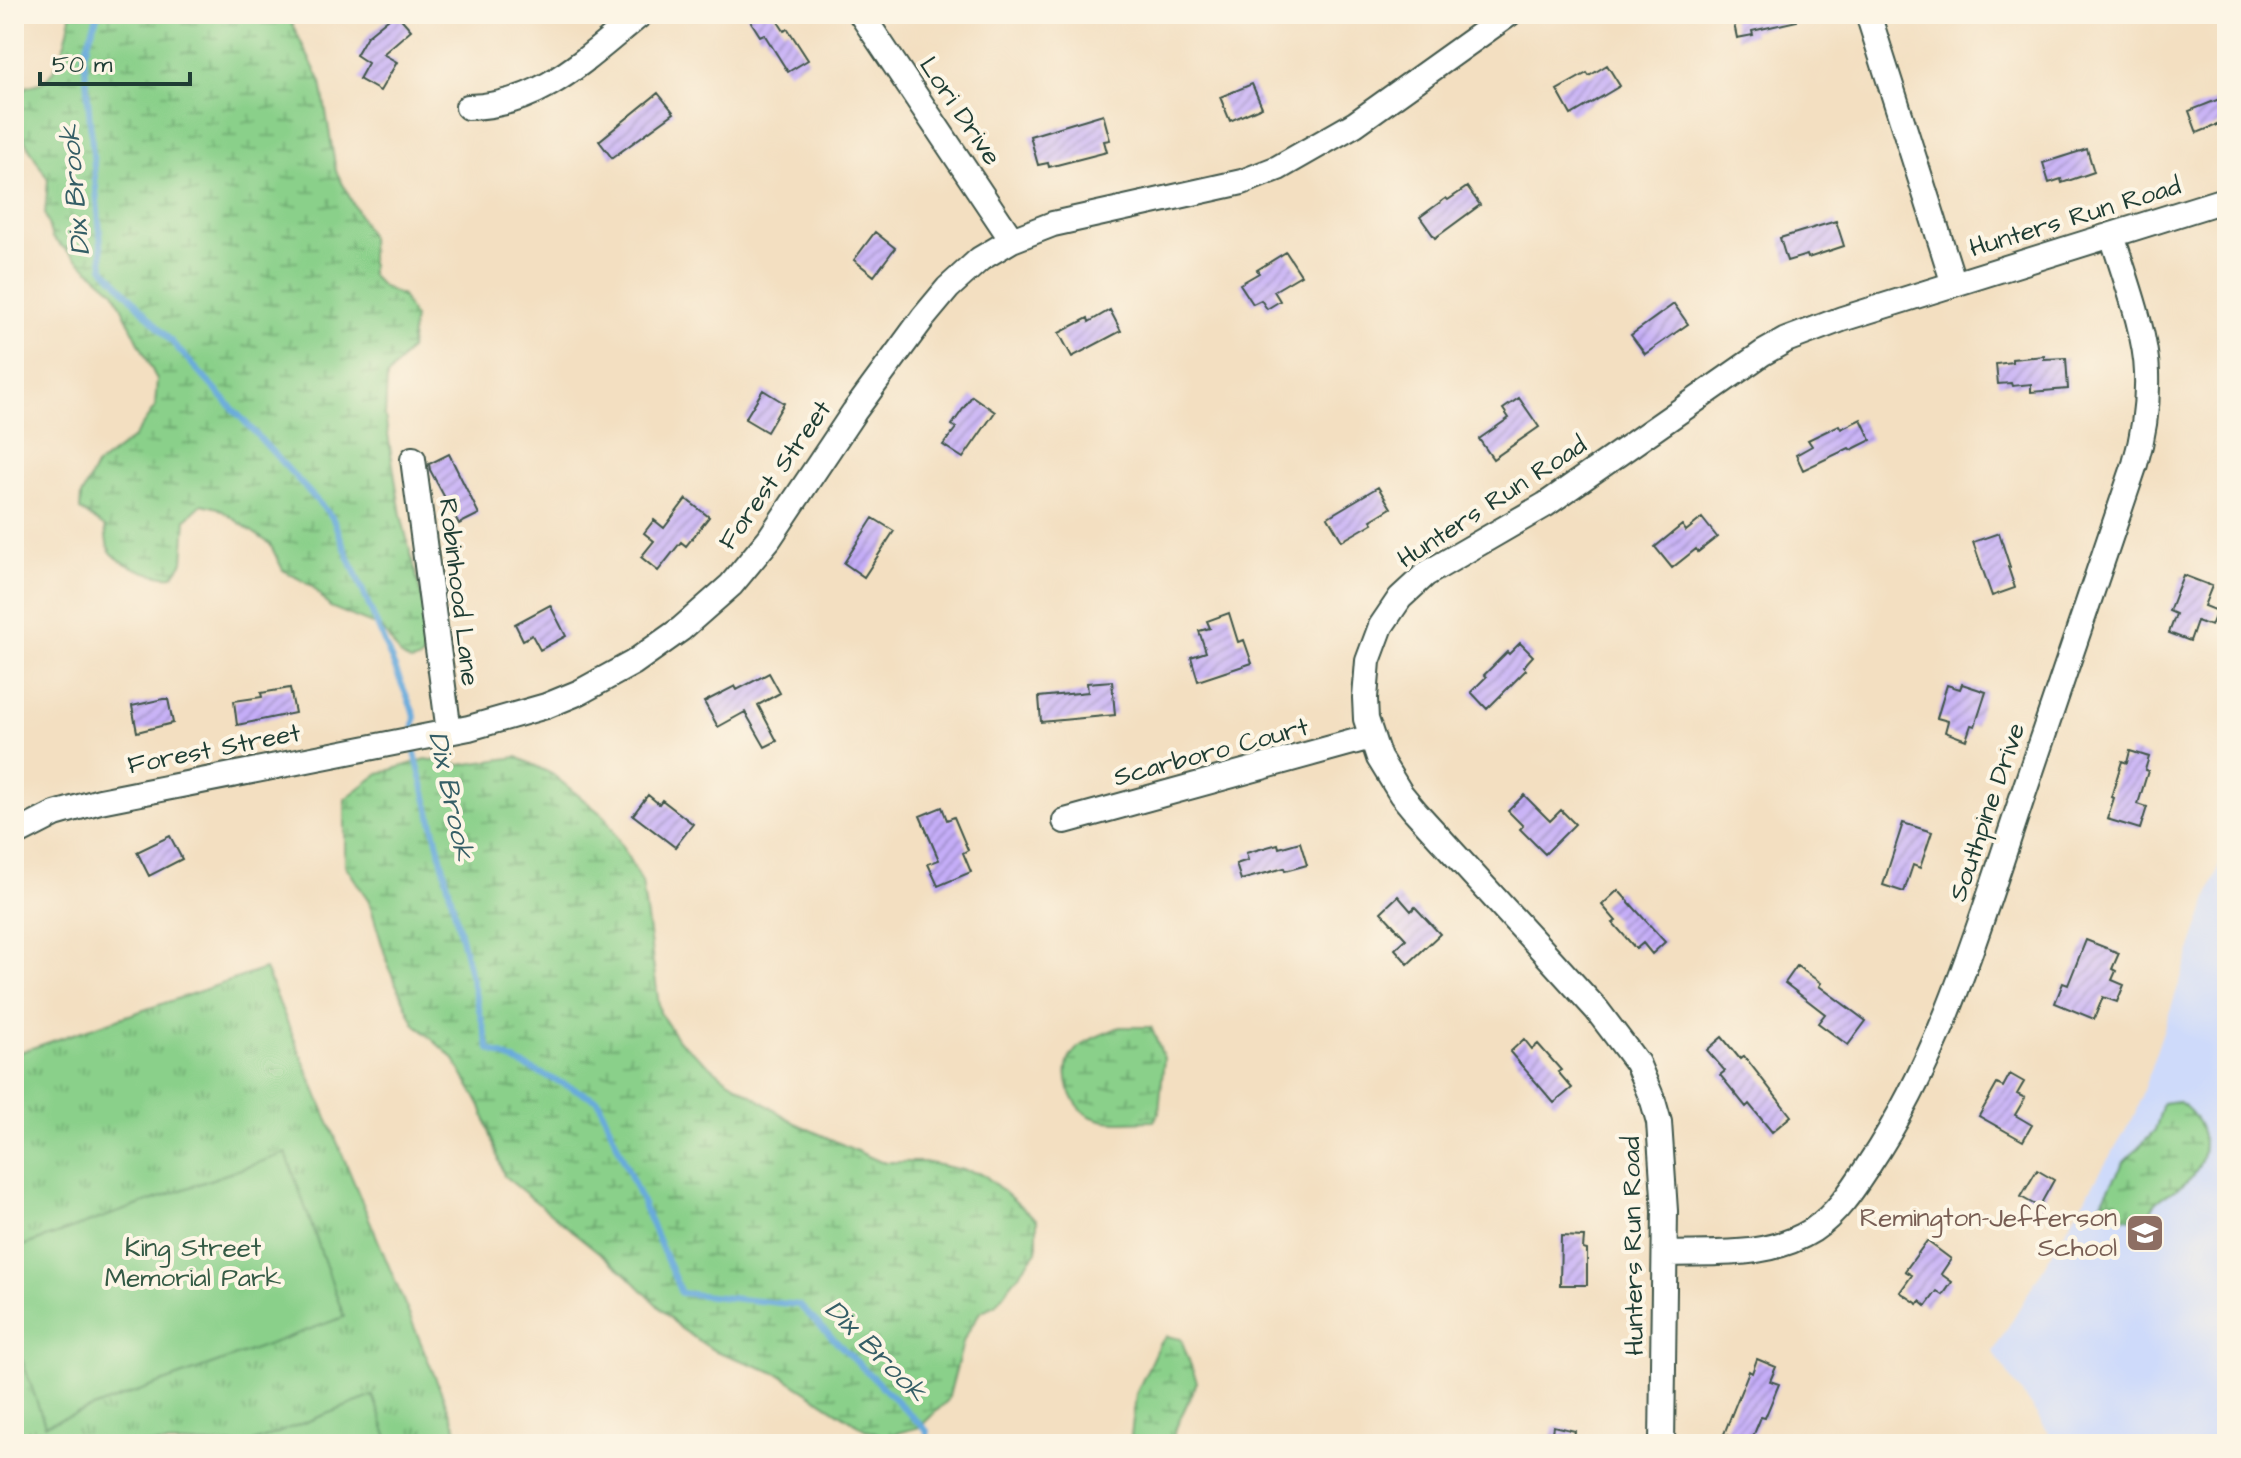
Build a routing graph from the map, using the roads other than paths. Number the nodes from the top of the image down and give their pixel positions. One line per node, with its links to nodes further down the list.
1 (641, 14): 5 (street)
2 (861, 14): 8 (street, Lori Drive)
3 (1509, 14): 8 (street, Forest Street)
4 (1868, 14): 9 (street)
5 (468, 107)
6 (2227, 199): 7 (street, Hunters Run Road)
7 (2112, 235): 9 (street, Hunters Run Road); 15 (street, Southpine Drive)
8 (1012, 240): 11 (street, Forest Street)
9 (1954, 284): 12 (street, Hunters Run Road)
10 (413, 459): 11 (street, Robinhood Lane)
11 (439, 734): 14 (street, Forest Street)
12 (1371, 737): 13 (street, Scarboro Court); 15 (street, Hunters Run Road)
13 (1065, 821)
14 (14, 835)
15 (1665, 1254): 16 (street, Hunters Run Road)
16 (1662, 1444)

